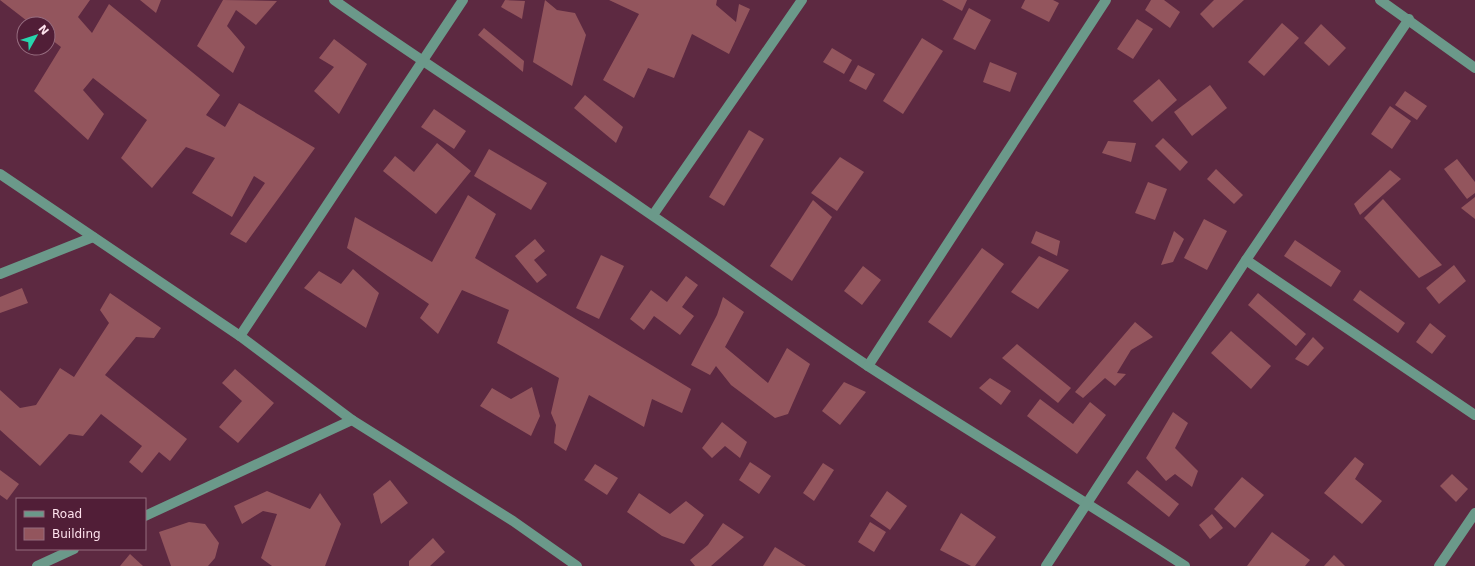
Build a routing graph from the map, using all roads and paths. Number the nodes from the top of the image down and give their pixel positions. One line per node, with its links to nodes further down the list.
1 (334, 0): 7 (street)
2 (463, 0): 7 (street)
3 (802, 0): 10 (street)
4 (1106, 0): 15 (street)
5 (1380, 0): 6 (street)
6 (1409, 19): 8 (street); 12 (street)
7 (421, 62): 10 (street); 14 (street)
8 (1475, 68)
9 (0, 174): 11 (street)
10 (653, 215): 15 (street)
11 (93, 237): 13 (street); 14 (street)
12 (1246, 260): 16 (street); 18 (street)
13 (0, 274)
14 (240, 336): 17 (street)
15 (868, 366): 18 (street)
16 (1475, 415)
17 (352, 420): 20 (street); 23 (street)
18 (1088, 503): 24 (street); 25 (street)
19 (1475, 513): 26 (street)
20 (146, 516)
21 (72, 550): 22 (street)
22 (37, 566)
23 (577, 566)
24 (1046, 566)
25 (1185, 566)
26 (1439, 566)

